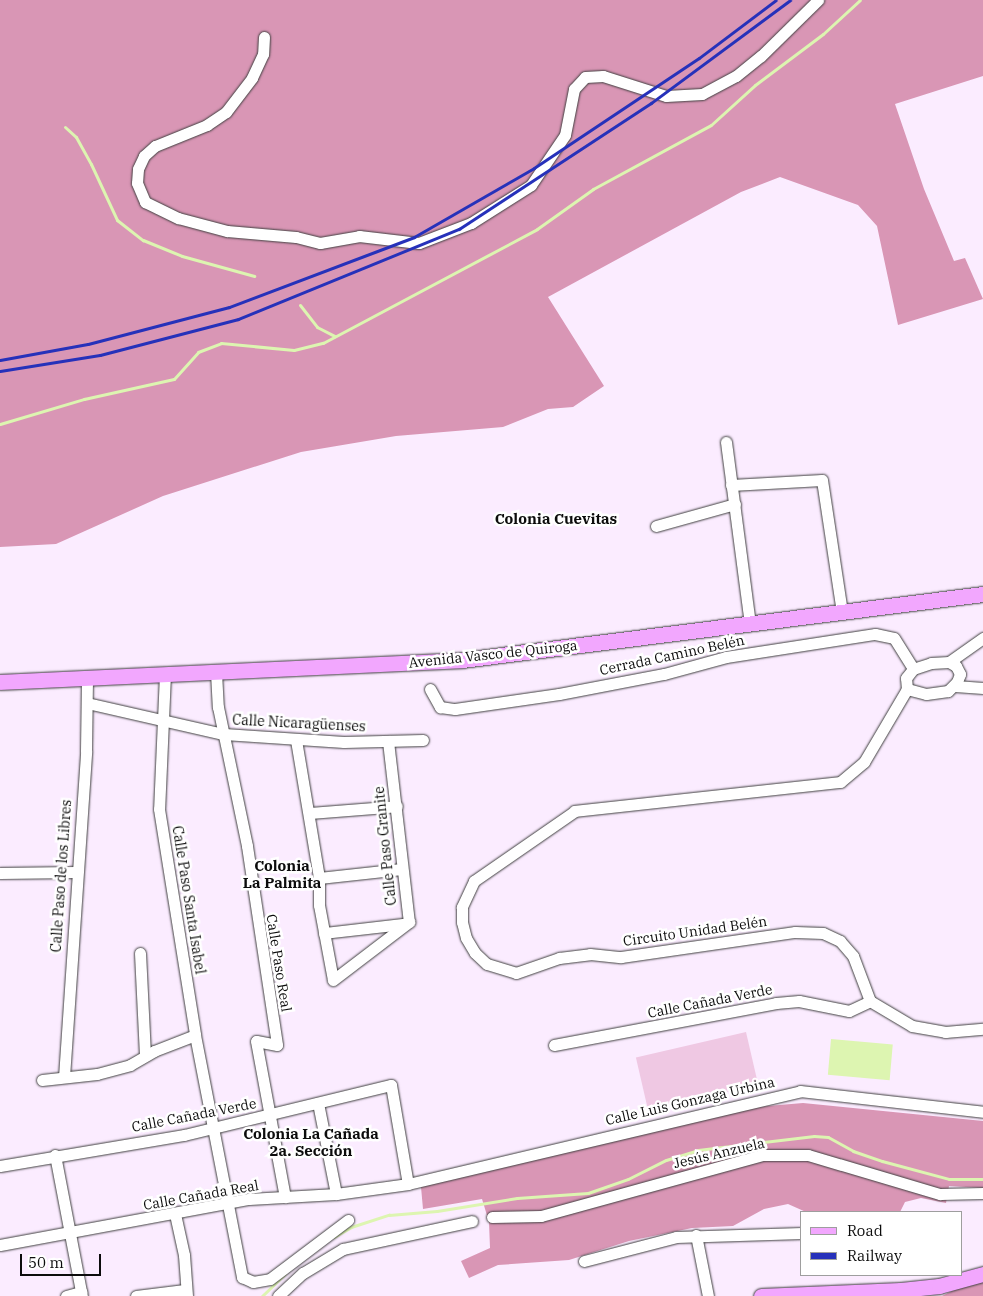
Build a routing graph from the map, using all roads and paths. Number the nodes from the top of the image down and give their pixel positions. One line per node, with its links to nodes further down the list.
1 (818, 0): 2 (street)
2 (264, 37)
3 (726, 442): 4 (street)
4 (732, 485): 5 (street); 8 (street)
5 (735, 504): 6 (street); 9 (street)
6 (656, 526)
7 (983, 594): 8 (main road, Avenida Vasco de Quiroga)
8 (842, 612): 9 (main road, Avenida Vasco de Quiroga)
9 (750, 624): 13 (main road, Avenida Vasco de Quiroga)
10 (983, 638): 11 (street)
11 (949, 662): 12 (street); 17 (street)
12 (913, 669): 19 (street, Cerrada Camino Belén); 20 (street, Circuito Unidad Belén)
13 (216, 672): 14 (main road, Avenida Vasco de Quiroga); 23 (street, Calle Paso Real)
14 (165, 674): 15 (main road, Avenida Vasco de Quiroga); 22 (street, Calle Paso Santa Isabel)
15 (87, 678): 16 (main road, Avenida Vasco de Quiroga); 21 (street, Calle Paso de los Libres)
16 (0, 682)
17 (955, 686): 18 (street); 20 (street)
18 (983, 688)
19 (430, 689)
20 (907, 689): 36 (street, Circuito Unidad Belén)
21 (87, 703): 22 (street, Calle Nicaragüenses); 30 (street, Calle Paso de los Libres)
22 (163, 720): 23 (street, Calle Nicaragüenses); 38 (street, Calle Paso Santa Isabel)
23 (224, 734): 24 (street, Calle Nicaragüenses); 45 (street, Calle Paso Real)
24 (296, 740): 26 (street, Calle Nicaragüenses); 28 (street)
25 (423, 740): 26 (street, Calle Nicaragüenses)
26 (388, 741): 27 (street, Calle Paso Granite)
27 (397, 806): 28 (street); 29 (street, Calle Paso Granite)
28 (309, 813): 32 (street)
29 (402, 869): 32 (street); 33 (street, Calle Paso Granite)
30 (75, 872): 31 (street); 41 (street, Calle Paso de los Libres)
31 (0, 873)
32 (319, 878): 34 (street)
33 (409, 922): 34 (street, Calle Paso Granite); 34 (street)
34 (324, 933)
35 (140, 952): 40 (street)
36 (870, 1001): 37 (street); 39 (street, Calle Cañada Verde)
37 (983, 1029)
38 (195, 1035): 40 (street); 46 (street, Calle Paso Santa Isabel)
39 (554, 1044)
40 (145, 1056): 41 (street)
41 (64, 1077): 42 (street)
42 (42, 1080)
43 (318, 1103): 45 (street, Calle Cañada Verde); 49 (street, Calle Cañada Verde); 50 (street)
44 (983, 1112): 49 (street, Calle Luis Gonzaga Urbina)
45 (268, 1116): 46 (street, Calle Cañada Verde); 52 (street)
46 (213, 1128): 47 (street, Calle Cañada Verde); 53 (street, Calle Paso Santa Isabel)
47 (55, 1155): 48 (street, Calle Cañada Verde); 59 (street)
48 (0, 1166)
49 (408, 1184): 50 (street, Calle Cañada Real)
50 (336, 1194): 52 (street, Calle Cañada Real)
51 (983, 1194): 55 (street, Jesús Anzuela)
52 (285, 1197): 53 (street, Calle Cañada Real)
53 (230, 1203): 54 (street, Calle Cañada Real); 56 (street, Calle Paso Santa Isabel)
54 (175, 1214): 59 (street, Calle Cañada Real); 64 (street)
55 (492, 1217)
56 (348, 1220)
57 (472, 1221): 68 (street)
58 (800, 1233): 60 (street)
59 (69, 1234): 61 (street, Calle Cañada Real); 65 (street)
60 (696, 1235): 62 (street); 69 (street)
61 (0, 1245)
62 (584, 1261)
63 (983, 1274): 70 (main road)
64 (186, 1293): 67 (street)
65 (81, 1294): 66 (street)
66 (66, 1296)
67 (136, 1296)
68 (278, 1296)
69 (708, 1296)
70 (761, 1296)

